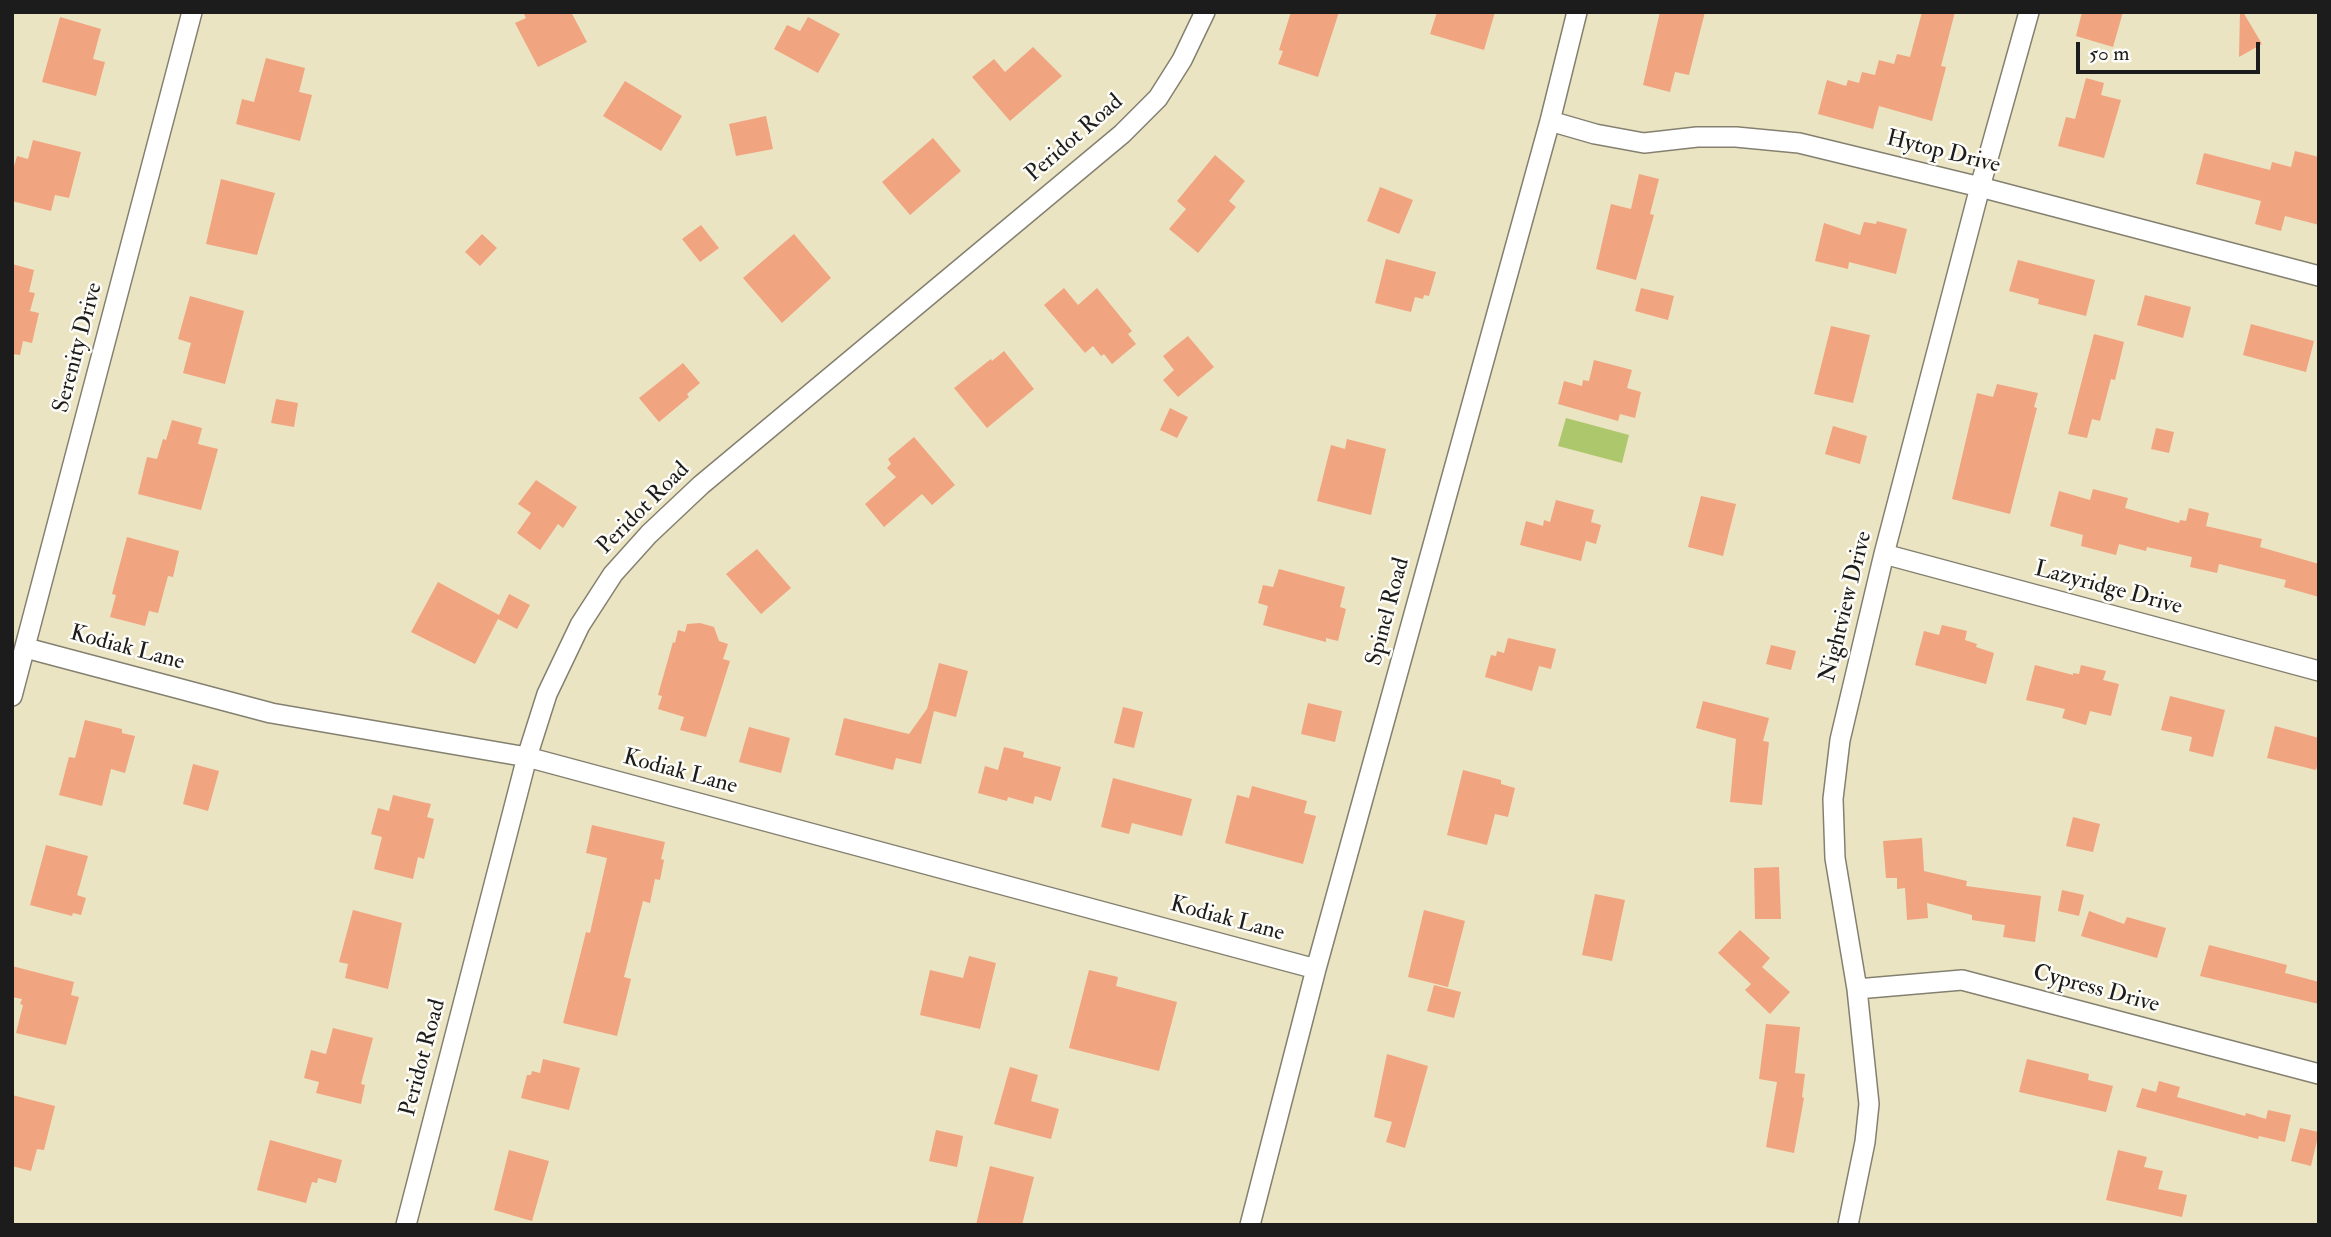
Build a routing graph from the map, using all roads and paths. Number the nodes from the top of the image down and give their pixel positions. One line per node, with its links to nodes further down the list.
1 (192, 12): 9 (street, Serenity Drive)
2 (1205, 12): 12 (street, Peridot Road)
3 (1577, 12): 5 (street, Spinel Road)
4 (2029, 12): 6 (street, Nightview Drive)
5 (1550, 121): 6 (street, Hytop Drive); 13 (street, Spinel Road)
6 (1980, 187): 7 (street, Hytop Drive); 8 (street, Nightview Drive)
7 (2319, 276)
8 (1884, 554): 10 (street, Lazyridge Drive); 14 (street, Nightview Drive)
9 (26, 648): 11 (street, Serenity Drive); 12 (street, Kodiak Lane)
10 (2319, 671)
11 (12, 696)
12 (527, 757): 13 (street, Kodiak Lane); 16 (street, Peridot Road)
13 (1316, 969): 17 (street, Spinel Road)
14 (1857, 989): 15 (street, Cypress Drive); 18 (street, Nightview Drive)
15 (2319, 1074)
16 (406, 1225)
17 (1250, 1225)
18 (1848, 1225)

